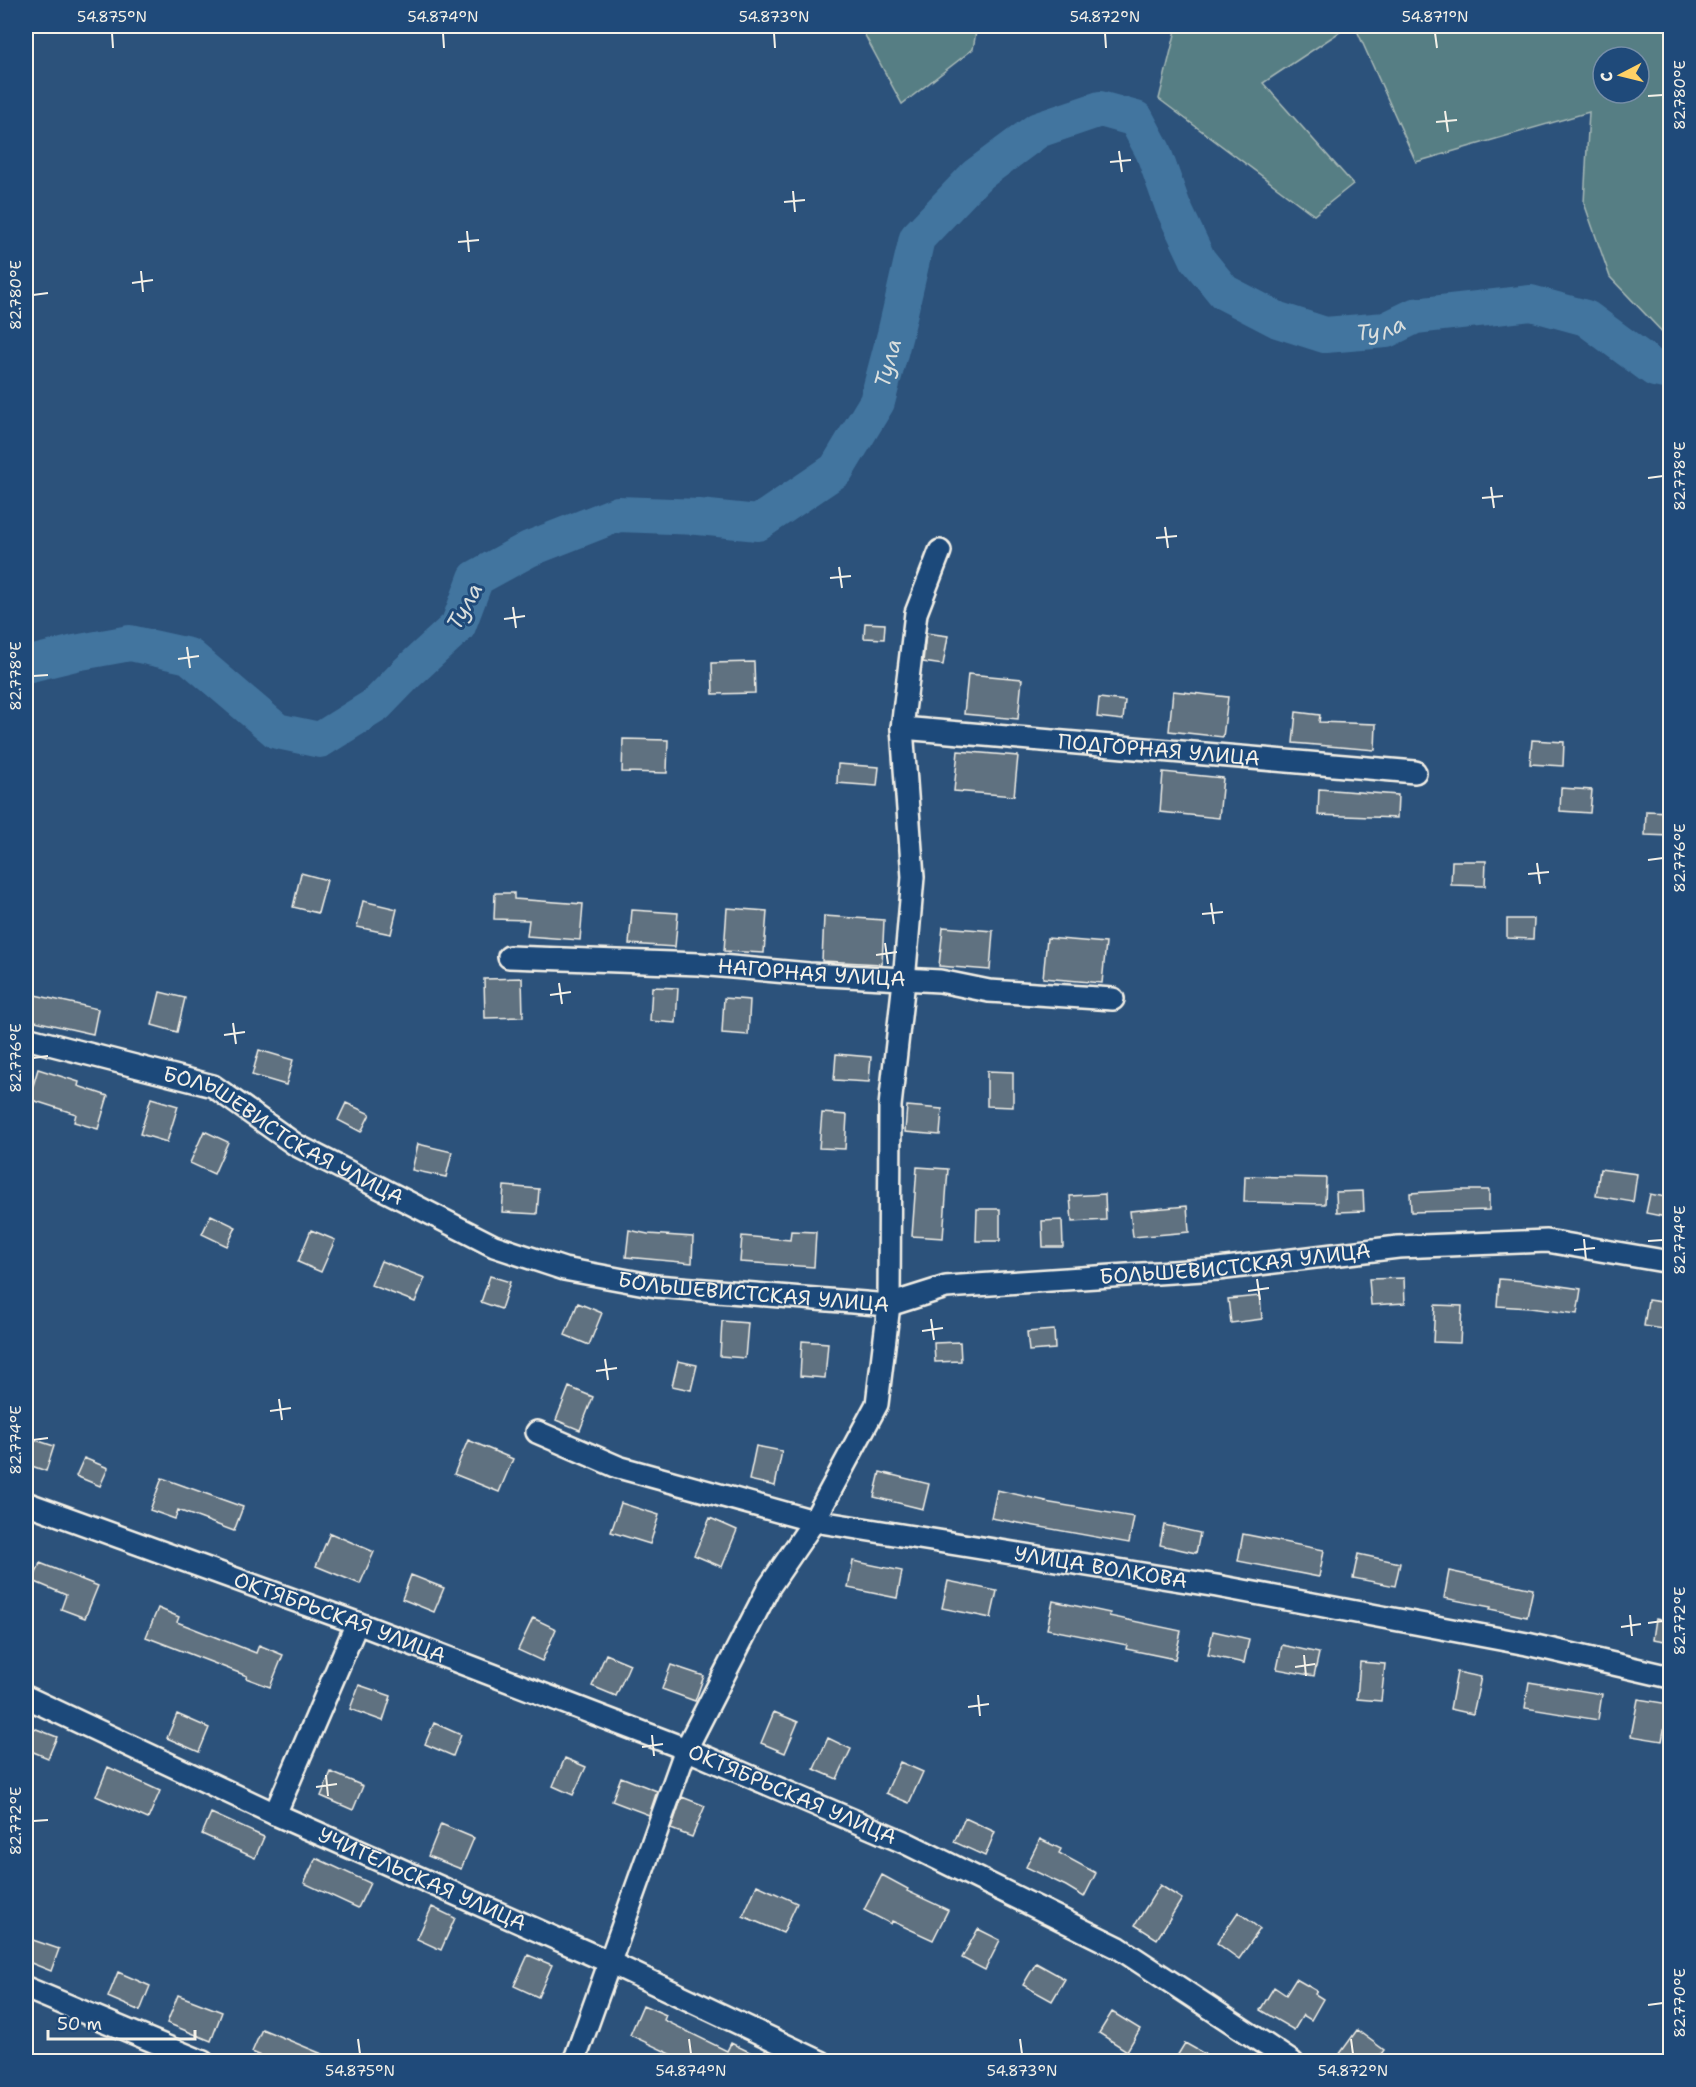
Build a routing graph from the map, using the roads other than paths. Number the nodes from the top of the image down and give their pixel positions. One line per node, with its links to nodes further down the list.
1 (940, 551): 2 (street)
2 (902, 728): 3 (street, ПОДГОРНАЯ УЛИЦА); 5 (street)
3 (1415, 772)
4 (509, 957): 5 (street, НАГОРНАЯ УЛИЦА)
5 (904, 981): 6 (street, НАГОРНАЯ УЛИЦА); 9 (street)
6 (1113, 999)
7 (26, 1038): 9 (street, БОЛЬШЕВИСТСКАЯ УЛИЦА)
8 (1671, 1262): 9 (street, БОЛЬШЕВИСТСКАЯ УЛИЦА)
9 (889, 1305): 12 (street)
10 (537, 1432): 12 (street, УЛИЦА ВОЛКОВА)
11 (26, 1503): 13 (street, ОКТЯБРЬСКАЯ УЛИЦА)
12 (814, 1521): 14 (street, УЛИЦА ВОЛКОВА); 16 (street)
13 (357, 1623): 16 (street, ОКТЯБРЬСКАЯ УЛИЦА); 17 (street)
14 (1671, 1677)
15 (26, 1697): 17 (street, УЧИТЕЛЬСКАЯ УЛИЦА)
16 (686, 1749): 18 (street); 23 (street, ОКТЯБРЬСКАЯ УЛИЦА)
17 (275, 1814): 18 (street, УЧИТЕЛЬСКАЯ УЛИЦА)
18 (609, 1962): 21 (street); 22 (street, УЧИТЕЛЬСКАЯ УЛИЦА)
19 (26, 1988): 20 (street)
20 (203, 2061)
21 (574, 2061)
22 (821, 2061)
23 (1292, 2061)

